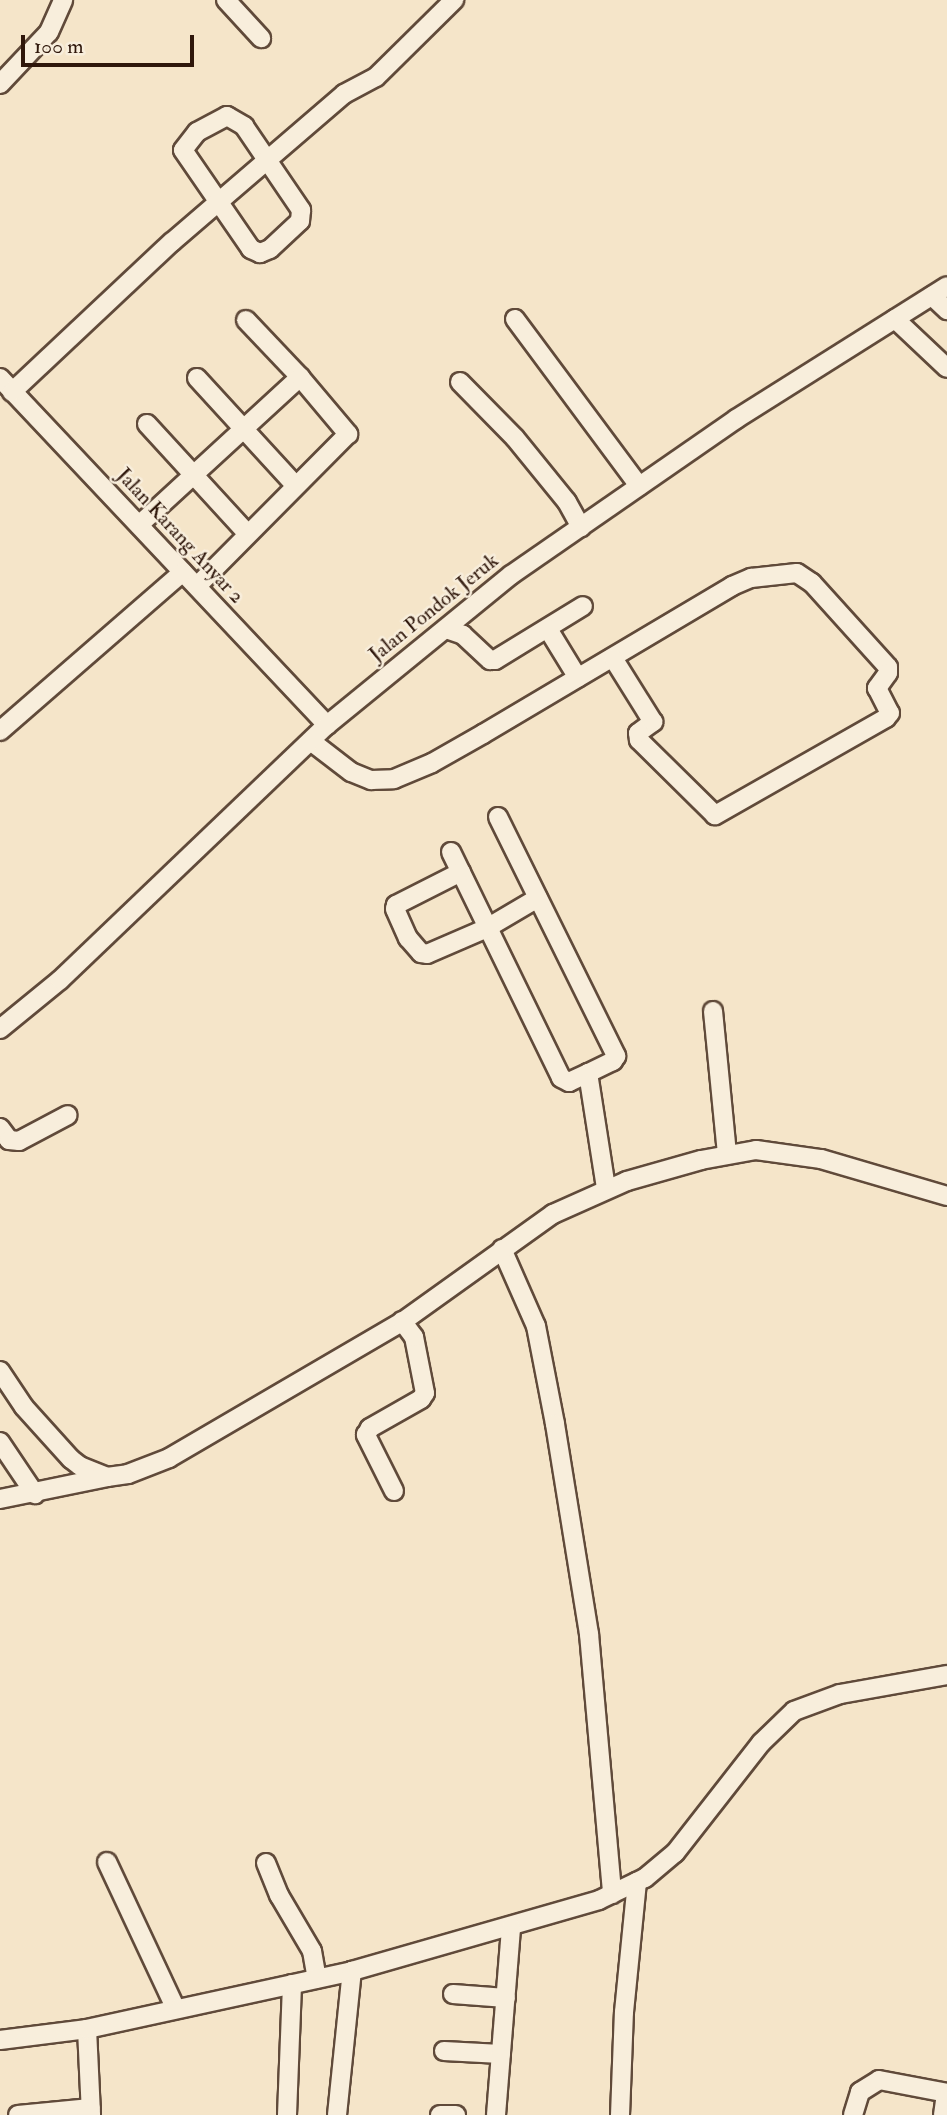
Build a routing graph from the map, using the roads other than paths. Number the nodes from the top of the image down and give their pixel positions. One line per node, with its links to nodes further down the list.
1 (63, 0): 6 (street)
2 (226, 0): 4 (street)
3 (454, 0): 8 (street)
4 (261, 37)
5 (0, 56): 6 (street)
6 (13, 69): 7 (street)
7 (0, 83)
8 (267, 159): 9 (street); 9 (street); 9 (street)
9 (219, 200): 20 (street)
10 (940, 291): 11 (street); 13 (street, Jalan Pondok Jeruk)
11 (947, 310)
12 (514, 319): 25 (street)
13 (895, 319): 15 (street); 25 (street, Jalan Pondok Jeruk)
14 (247, 320): 16 (street)
15 (947, 368)
16 (300, 377): 22 (street); 24 (street)
17 (0, 378): 20 (street, Jalan Karang Anyar 2)
18 (197, 378): 22 (street)
19 (460, 382): 27 (street)
20 (12, 392): 26 (street, Jalan Karang Anyar 2)
21 (147, 424): 23 (street)
22 (244, 429): 23 (street); 24 (street)
23 (193, 475): 26 (street); 28 (street)
24 (295, 485): 28 (street)
25 (639, 486): 27 (street, Jalan Pondok Jeruk)
26 (139, 525): 29 (street, Jalan Karang Anyar 2)
27 (581, 527): 32 (street, Jalan Pondok Jeruk)
28 (247, 533): 30 (street)
29 (183, 572): 30 (street, Jalan Karang Anyar 2); 37 (street)
30 (197, 586): 36 (street, Jalan Karang Anyar 2)
31 (583, 606): 33 (street)
32 (446, 629): 33 (street); 36 (street, Jalan Pondok Jeruk)
33 (548, 629): 35 (street)
34 (613, 658): 34 (street); 35 (street)
35 (578, 678): 38 (street)
36 (327, 725): 38 (street, Jalan Pondok Jeruk)
37 (0, 731)
38 (313, 742): 45 (street, Jalan Pondok Jeruk)
39 (498, 817): 42 (street)
40 (451, 852): 41 (street)
41 (461, 872): 43 (street); 43 (street)
42 (538, 898): 43 (street); 46 (street)
43 (487, 928): 46 (street)
44 (713, 1011): 49 (street)
45 (0, 1029)
46 (588, 1073): 50 (street)
47 (68, 1115): 48 (street)
48 (0, 1128)
49 (727, 1154): 50 (street); 51 (street)
50 (606, 1188): 52 (street)
51 (947, 1196)
52 (502, 1249): 53 (street); 64 (street)
53 (402, 1321): 56 (street); 57 (street)
54 (0, 1371): 56 (street)
55 (0, 1442): 58 (street)
56 (107, 1477): 58 (street)
57 (394, 1491)
58 (36, 1494): 59 (street)
59 (0, 1499)
60 (947, 1675): 63 (street)
61 (107, 1862): 71 (street)
62 (266, 1863): 67 (street)
63 (637, 1882): 64 (street); 84 (street)
64 (612, 1894): 65 (street)
65 (512, 1927): 66 (street); 70 (street)
66 (352, 1971): 67 (street); 80 (street)
67 (317, 1979): 68 (street)
68 (292, 1984): 71 (street); 79 (street)
69 (453, 1994): 70 (street)
70 (506, 1998): 75 (street)
71 (176, 2009): 72 (street)
72 (88, 2029): 73 (street); 77 (street)
73 (0, 2040)
74 (444, 2051): 75 (street)
75 (501, 2054): 83 (street)
76 (946, 2093): 85 (street); 86 (street)
77 (91, 2112): 78 (street)
78 (18, 2115)
79 (287, 2115)
80 (337, 2115)
81 (440, 2115): 82 (street)
82 (456, 2115)
83 (496, 2115)
84 (620, 2115)
85 (853, 2115)
86 (943, 2115)

